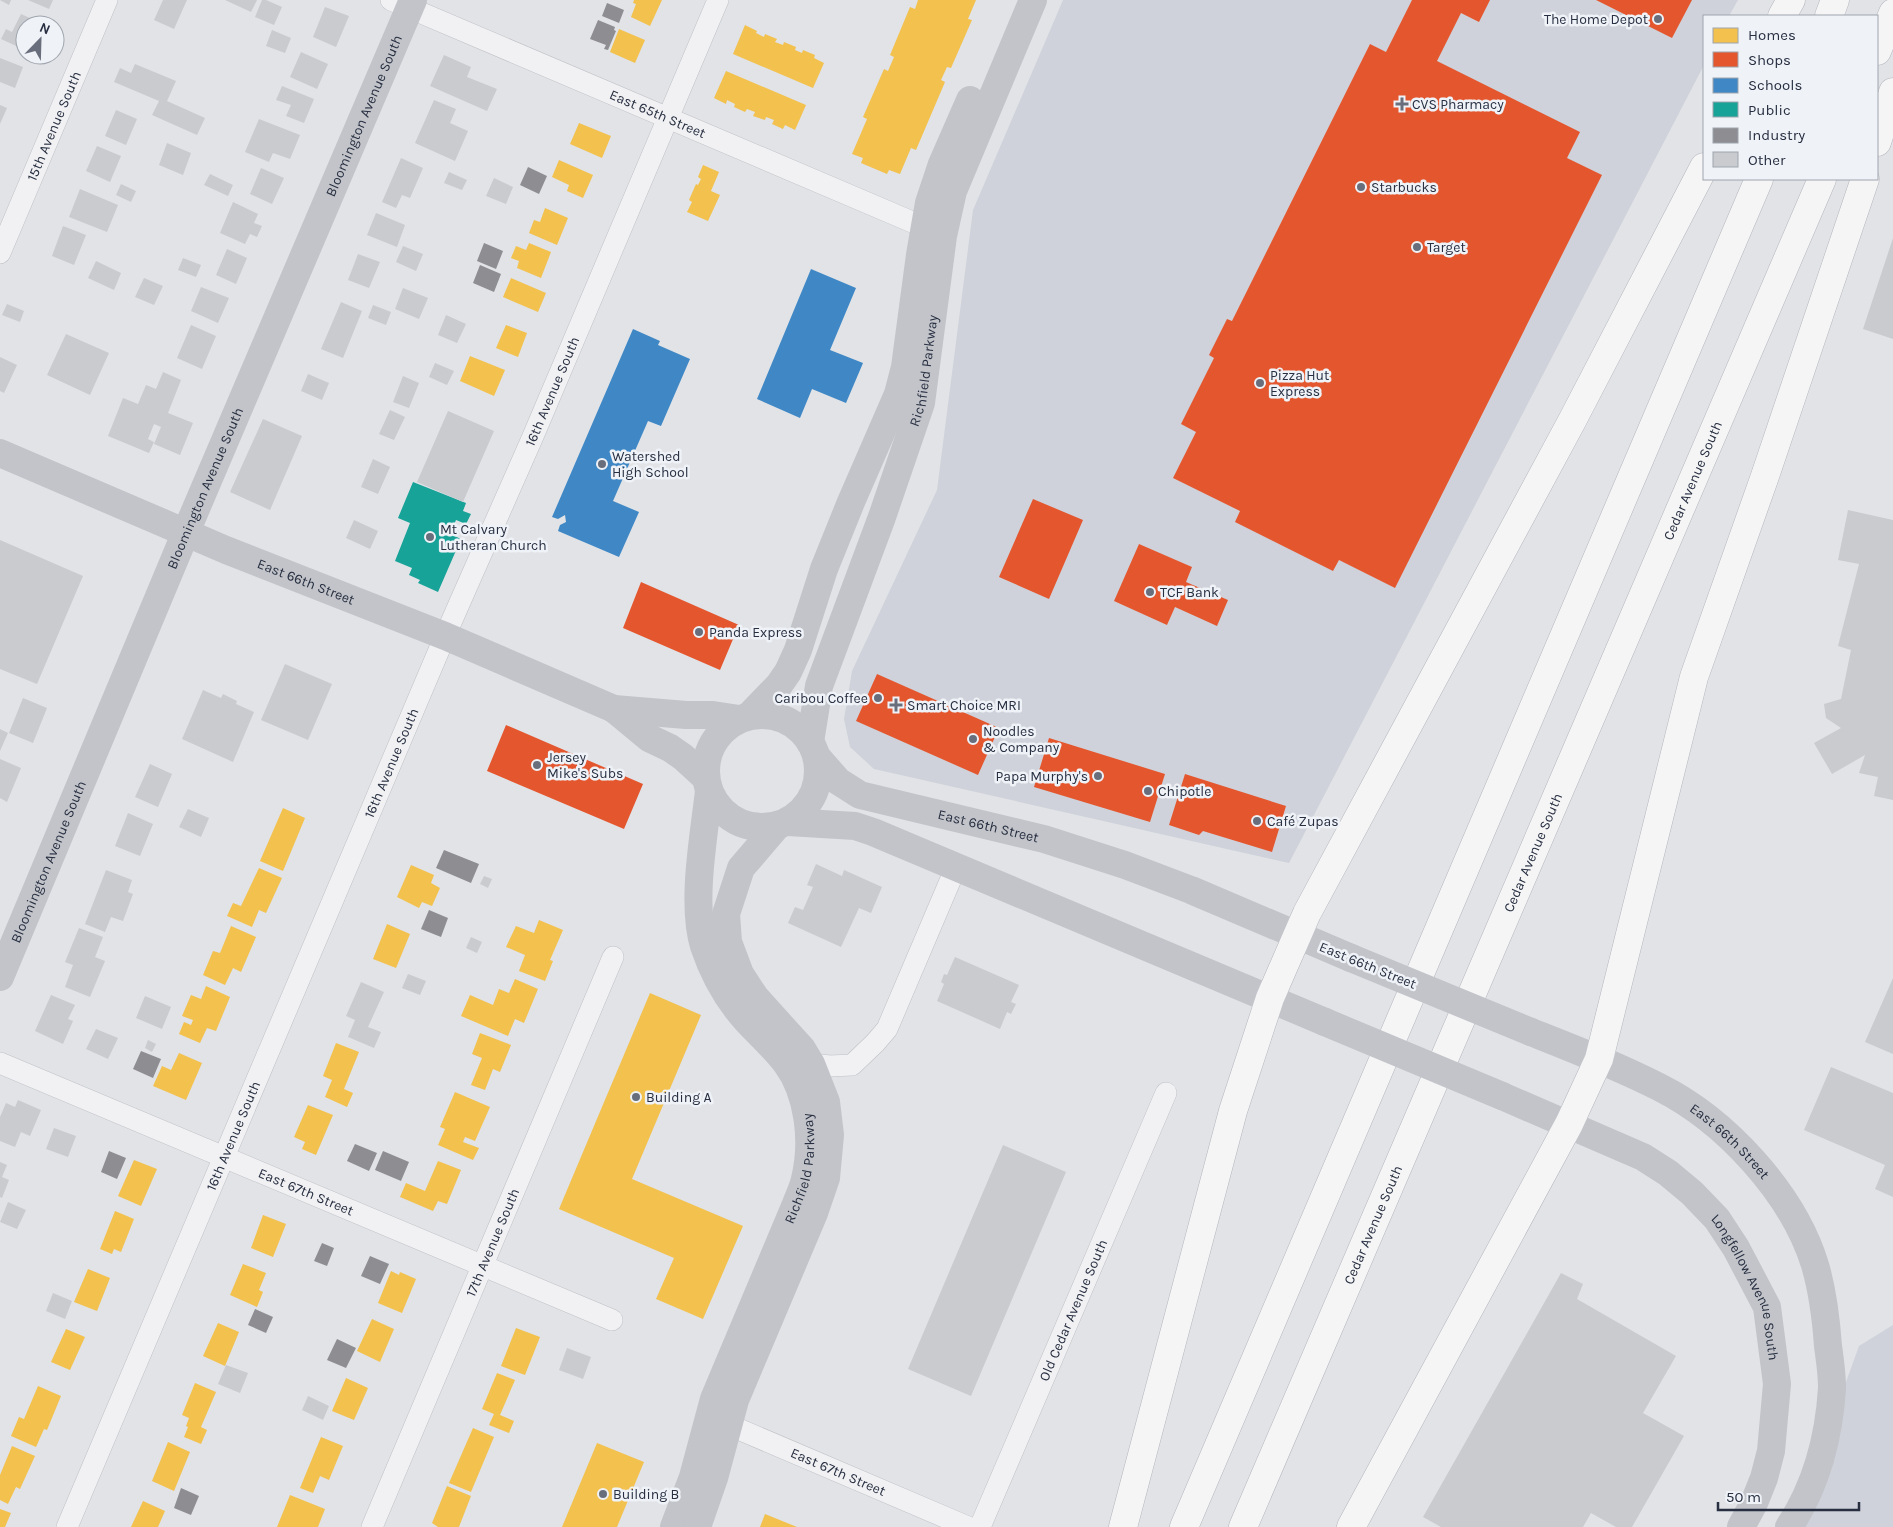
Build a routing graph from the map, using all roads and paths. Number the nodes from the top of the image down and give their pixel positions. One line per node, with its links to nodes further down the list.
1 (107, 0): 20 (street, 15th Avenue South)
2 (718, 0): 13 (street, 16th Avenue South)
3 (1013, 0): 19 (street, Richfield Parkway)
4 (1033, 0): 24 (street, Richfield Parkway)
5 (1791, 0): 9 (highway)
6 (1836, 0): 10 (highway)
7 (404, 3): 13 (street, East 65th Street); 23 (street, Bloomington Avenue South)
8 (1893, 13): 11 (highway)
9 (1783, 15)
10 (1828, 15)
11 (1878, 49)
12 (1893, 92): 14 (highway)
13 (668, 117): 19 (street, East 65th Street); 25 (street, 16th Avenue South)
14 (1878, 139)
15 (1703, 169): 32 (highway)
16 (1759, 180): 52 (highway)
17 (1822, 180): 53 (highway, Cedar Avenue South)
18 (1865, 180): 36 (highway)
19 (924, 227): 22 (street, Richfield Parkway)
20 (0, 253)
21 (0, 452): 23 (street, East 66th Street)
22 (853, 499): 24 (street); 27 (street, Richfield Parkway)
23 (186, 532): 25 (street, East 66th Street); 34 (street, Bloomington Avenue South)
24 (846, 610): 28 (street, Richfield Parkway)
25 (445, 636): 26 (street, East 66th Street); 41 (street, 16th Avenue South)
26 (614, 708): 27 (street, East 66th Street); 29 (street, East 66th Street)
27 (744, 718): 28 (street); 29 (street)
28 (813, 749): 30 (street); 32 (street, East 66th Street)
29 (707, 784): 30 (street); 44 (street, Richfield Parkway)
30 (783, 824): 31 (street); 38 (street, Richfield Parkway)
31 (956, 867): 35 (street); 38 (street)
32 (1298, 936): 35 (highway); 36 (street, East 66th Street, bridge)
33 (613, 957): 42 (street, 17th Avenue South)
34 (0, 977)
35 (1270, 998): 40 (street, bridge); 51 (highway)
36 (1599, 1059): 40 (highway); 56 (street, East 66th Street)
37 (0, 1064): 41 (street, East 67th Street)
38 (811, 1064): 44 (street, Richfield Parkway)
39 (1166, 1093): 50 (street, Old Cedar Avenue South)
40 (1569, 1124): 54 (highway); 55 (street, Longfellow Avenue South)
41 (224, 1156): 42 (street, East 67th Street); 45 (street, 16th Avenue South)
42 (482, 1265): 43 (street, East 67th Street); 46 (street, 17th Avenue South)
43 (612, 1320)
44 (718, 1421): 47 (street, Richfield Parkway); 48 (street, Richfield Parkway); 49 (street, East 67th Street)
45 (67, 1527)
46 (372, 1527)
47 (674, 1527)
48 (697, 1527)
49 (968, 1527)
50 (980, 1527)
51 (1123, 1527)
52 (1184, 1527)
53 (1243, 1527)
54 (1351, 1527)
55 (1740, 1527)
56 (1789, 1527)

